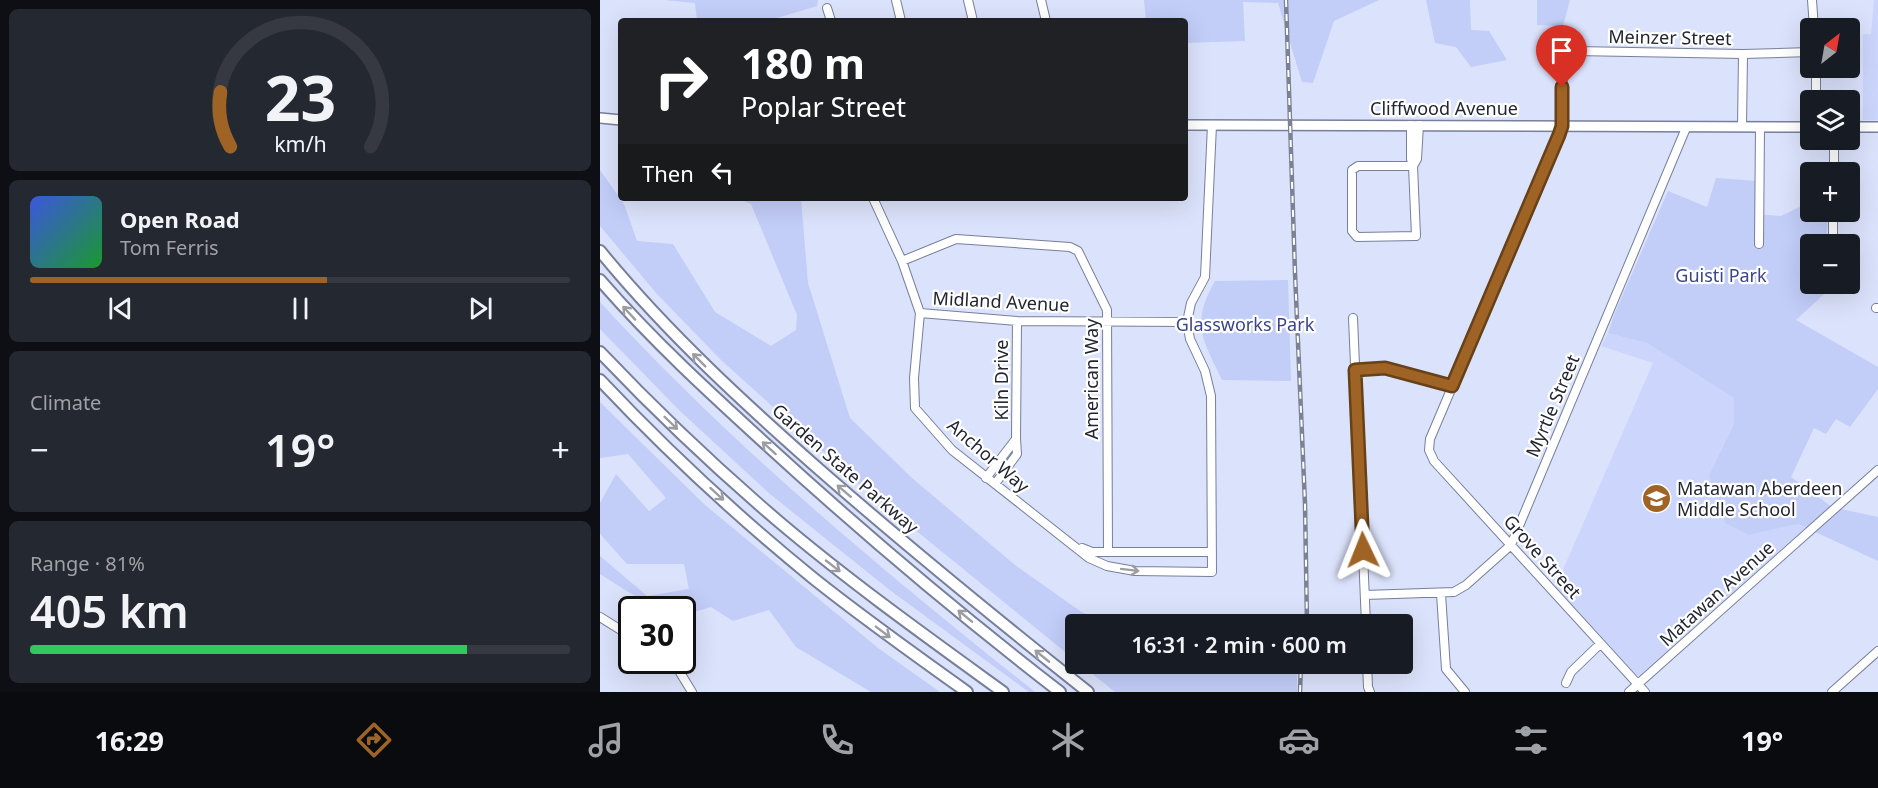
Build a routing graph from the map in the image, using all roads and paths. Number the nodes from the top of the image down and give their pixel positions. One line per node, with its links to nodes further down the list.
1 (896, 0): 7 (street)
2 (968, 0): 8 (street)
3 (1041, 0): 9 (street)
4 (1812, 0): 10 (street)
5 (827, 8): 6 (street)
6 (830, 18)
7 (900, 18)
8 (971, 18)
9 (1045, 18)
10 (1813, 18)
11 (1800, 52): 12 (street, Meinzer Street)
12 (1743, 54): 18 (street, Meinzer Street); 19 (street)
13 (600, 118): 14 (main road)
14 (618, 120)
15 (1188, 125): 16 (main road, Cliffwood Avenue)
16 (1212, 125): 17 (main road, Cliffwood Avenue); 35 (street)
17 (1415, 125): 18 (main road, Cliffwood Avenue); 25 (street)
18 (1562, 126): 24 (main road, Cliffwood Avenue); 39 (street)
19 (1742, 127): 20 (main road, Cliffwood Avenue); 24 (main road, Cliffwood Avenue)
20 (1760, 127): 21 (main road, Cliffwood Avenue); 27 (street)
21 (1800, 127)
22 (1860, 127): 23 (main road)
23 (1878, 127)
24 (1686, 128): 44 (street, Myrtle Street)
25 (1413, 166): 25 (street)
26 (874, 201): 29 (street, Anchor Way)
27 (1760, 244)
28 (600, 250): 63 (highway, Garden State Parkway, one-way to 28)
29 (902, 261): 31 (street, Anchor Way); 34 (street, American Way)
30 (600, 280): 62 (highway, Garden State Parkway, one-way to 30)
31 (920, 313): 33 (street, Midland Avenue); 42 (street, Anchor Way)
32 (1353, 318): 37 (street)
33 (1017, 321): 34 (street, Midland Avenue); 40 (street, Kiln Drive)
34 (1107, 321): 35 (street, Midland Avenue); 46 (street, American Way)
35 (1187, 322): 47 (street)
36 (600, 352): 61 (highway, one-way to 61)
37 (1355, 370): 39 (street); 49 (street)
38 (600, 380): 60 (highway, one-way to 60)
39 (1452, 386): 44 (street, Grove Street)
40 (1016, 439): 42 (street, Kiln Drive); 43 (street, Kiln Drive)
41 (1878, 470): 58 (street, Matawan Avenue)
42 (986, 478): 43 (street, Anchor Way)
43 (995, 484): 45 (street, Anchor Way)
44 (1511, 545): 48 (street, Myrtle Street); 53 (street, Grove Street)
45 (1078, 547): 46 (street, Anchor Way); 47 (street, Anchor Way, one-way to 47)
46 (1108, 552): 47 (street, Anchor Way)
47 (1212, 552)
48 (1441, 594): 49 (street, Myrtle Street); 65 (street)
49 (1365, 595): 50 (street)
50 (1366, 614)
51 (600, 617): 52 (street)
52 (618, 628)
53 (1600, 644): 57 (street); 58 (street, Grove Street)
54 (1878, 651): 68 (street)
55 (681, 674): 59 (street)
56 (1367, 674): 64 (street)
57 (1566, 683)
58 (1638, 684): 66 (street, Matawan Avenue); 67 (street, Grove Street)
59 (692, 692)
60 (967, 692)
61 (1003, 692)
62 (1060, 692)
63 (1088, 692)
64 (1370, 692)
65 (1465, 692)
66 (1629, 692)
67 (1645, 692)
68 (1832, 692)

